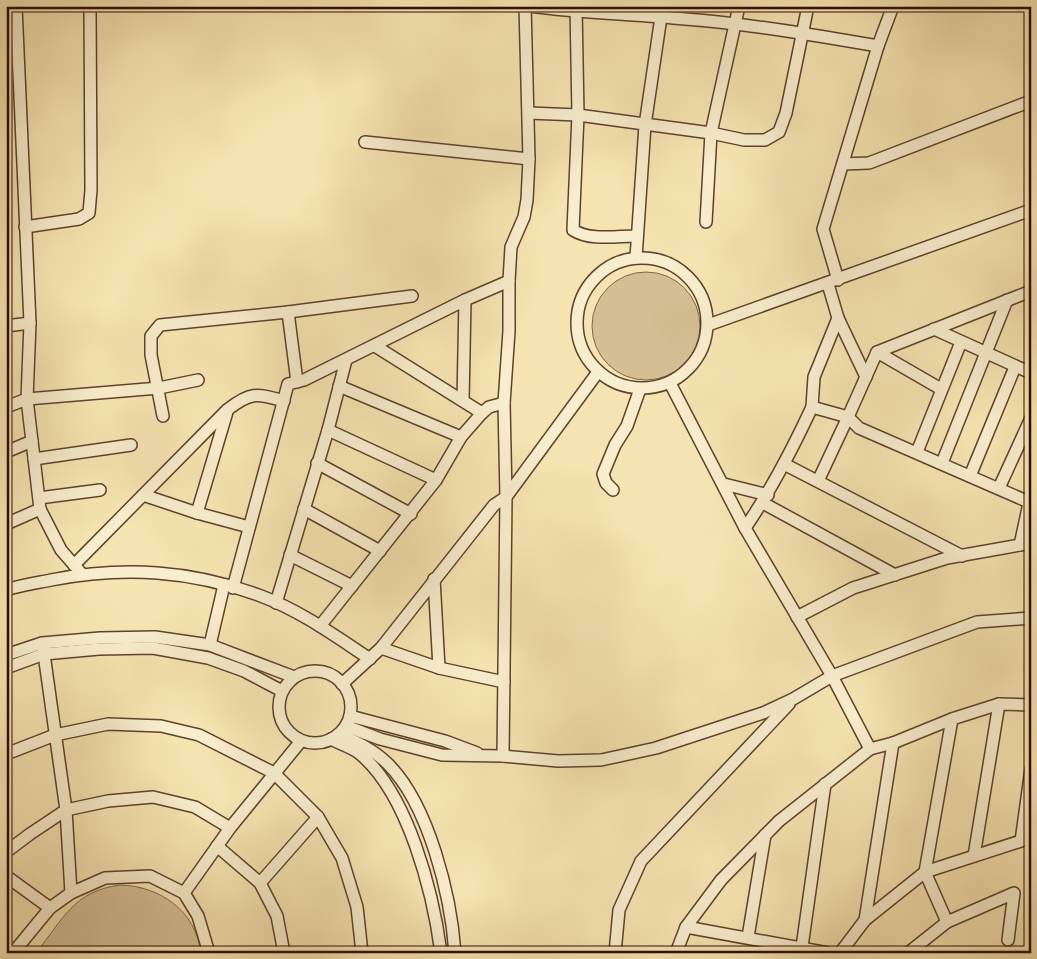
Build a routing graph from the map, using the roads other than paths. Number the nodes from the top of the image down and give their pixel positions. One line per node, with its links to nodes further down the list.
1 (16, 6): 26 (street)
2 (90, 6): 26 (street)
3 (524, 6): 17 (street)
4 (529, 6): 9 (street)
5 (686, 6): 12 (street)
6 (739, 6): 13 (street)
7 (808, 6): 14 (street)
8 (893, 6): 15 (street)
9 (576, 9): 10 (street); 18 (street)
10 (635, 11): 11 (street)
11 (661, 17): 12 (street); 19 (street)
12 (685, 19): 13 (street)
13 (736, 25): 14 (street); 20 (street)
14 (803, 33): 15 (street); 20 (street)
15 (878, 46): 23 (street)
16 (1031, 101): 23 (street)
17 (529, 113): 18 (street); 22 (street)
18 (578, 115): 19 (street); 27 (street)
19 (645, 125): 20 (street); 27 (street)
20 (711, 133): 25 (street)
21 (365, 142): 22 (street)
22 (530, 159): 29 (street)
23 (843, 164): 30 (street)
24 (1031, 210): 30 (street)
25 (706, 222)
26 (25, 227): 37 (street)
27 (636, 236): 28 (street)
28 (636, 258): 39 (street); 47 (street)
29 (509, 281): 33 (street); 60 (street)
30 (833, 282): 36 (street); 39 (street)
31 (1031, 291): 34 (street)
32 (412, 296): 35 (street)
33 (465, 300): 42 (street); 59 (street)
34 (1007, 300): 40 (street); 44 (street)
35 (288, 312): 51 (street); 54 (street)
36 (838, 318): 49 (street); 62 (street)
37 (30, 323): 38 (street); 57 (street)
38 (6, 326)
39 (708, 326): 52 (street)
40 (934, 329): 41 (street); 43 (street)
41 (961, 342): 44 (street); 56 (street)
42 (375, 346): 45 (street); 59 (street)
43 (877, 352): 49 (street); 56 (street)
44 (986, 354): 46 (street); 76 (street)
45 (346, 360): 51 (street); 53 (street)
46 (1015, 367): 48 (street); 78 (street)
47 (598, 372): 55 (street); 86 (street)
48 (1031, 373)
49 (866, 376): 66 (street)
50 (198, 380): 54 (street)
51 (297, 382): 58 (street)
52 (670, 383): 55 (street); 81 (street)
53 (339, 386): 68 (street); 69 (street)
54 (159, 388): 57 (street); 65 (street)
55 (640, 389): 84 (street)
56 (942, 390): 73 (street)
57 (27, 399): 61 (street); 70 (street)
58 (284, 401): 63 (street); 94 (street)
59 (463, 401): 64 (street)
60 (504, 403): 64 (street); 86 (street)
61 (6, 407)
62 (812, 407): 66 (street); 77 (street)
63 (227, 410): 85 (street); 91 (street)
64 (482, 413): 69 (street)
65 (162, 416)
66 (848, 417): 73 (street); 80 (street)
67 (1031, 418): 82 (street)
68 (328, 430): 75 (street); 79 (street)
69 (460, 437): 79 (street)
70 (32, 441): 72 (street); 74 (street)
71 (131, 445): 74 (street)
72 (6, 452)
73 (917, 452): 76 (street)
74 (34, 459): 89 (street)
75 (317, 463): 90 (street); 92 (street)
76 (942, 463): 78 (street)
77 (786, 465): 80 (street); 87 (street)
78 (970, 476): 82 (street)
79 (436, 480): 92 (street)
80 (818, 481): 99 (street)
81 (724, 484): 87 (street); 95 (street)
82 (999, 488): 88 (street)
83 (100, 490): 89 (street)
84 (613, 490)
85 (143, 495): 91 (street); 100 (street)
86 (506, 497): 103 (street); 120 (street)
87 (766, 499): 95 (street); 102 (street)
88 (1030, 499): 96 (street)
89 (40, 503): 93 (street); 100 (street)
90 (304, 509): 97 (street); 98 (street)
91 (197, 513): 94 (street)
92 (411, 514): 97 (street)
93 (6, 524)
94 (249, 527): 104 (street)
95 (745, 528): 108 (street)
96 (1025, 544): 99 (street)
97 (380, 551): 105 (street)
98 (290, 555): 105 (street); 107 (street)
99 (962, 556): 102 (street)
100 (74, 565): 101 (street)
101 (82, 574): 104 (street); 106 (street)
102 (895, 575): 108 (street)
103 (434, 579): 112 (street); 117 (street)
104 (228, 586): 107 (street); 111 (street)
105 (352, 586): 110 (street)
106 (6, 590)
107 (276, 603): 110 (street)
108 (797, 617): 118 (street)
109 (1031, 618): 118 (street)
110 (320, 626): 115 (street)
111 (210, 645): 113 (street); 119 (street)
112 (381, 648): 115 (street); 117 (street)
113 (43, 649): 114 (street); 116 (street); 122 (street); 128 (street)
114 (6, 655)
115 (370, 659): 121 (street)
116 (6, 668)
117 (439, 668): 120 (street)
118 (832, 676): 123 (street); 131 (street)
119 (294, 677): 121 (street); 122 (street)
120 (504, 682): 133 (street)
121 (342, 684): 127 (street)
122 (282, 691): 129 (street)
123 (794, 699): 133 (street); 164 (street)
124 (999, 704): 125 (street); 126 (street); 145 (street)
125 (1031, 705)
126 (952, 719): 130 (street); 146 (street)
127 (341, 729): 129 (street); 133 (street); 162 (street); 163 (street)
128 (54, 735): 132 (street); 135 (street); 138 (street)
129 (301, 741): 135 (street)
130 (893, 743): 131 (street); 152 (street)
131 (870, 749): 136 (street)
132 (6, 754)
133 (503, 756)
134 (1031, 769): 137 (street)
135 (274, 773): 139 (street); 140 (street)
136 (825, 784): 141 (street); 157 (street)
137 (1029, 797): 142 (street)
138 (66, 810): 140 (street); 144 (street); 149 (street)
139 (318, 817): 148 (street); 161 (street)
140 (230, 828): 143 (street)
141 (765, 835): 154 (street); 155 (street)
142 (1026, 841): 145 (street)
143 (217, 846): 148 (street); 150 (street)
144 (6, 852)
145 (974, 856): 146 (street)
146 (925, 872): 152 (street); 153 (street)
147 (6, 876): 151 (street)
148 (260, 883): 160 (street)
149 (71, 893): 150 (street); 151 (street)
150 (184, 893): 159 (street)
151 (50, 908): 158 (street)
152 (865, 920): 167 (street)
153 (947, 922): 156 (street); 168 (street)
154 (686, 926): 155 (street); 165 (street)
155 (748, 937): 157 (street)
156 (1008, 940)
157 (802, 946): 166 (street)
158 (13, 953)
159 (209, 953)
160 (284, 953)
161 (362, 953)
162 (441, 953)
163 (455, 953)
164 (614, 953)
165 (676, 953)
166 (828, 953)
167 (840, 953)
168 (908, 953)

